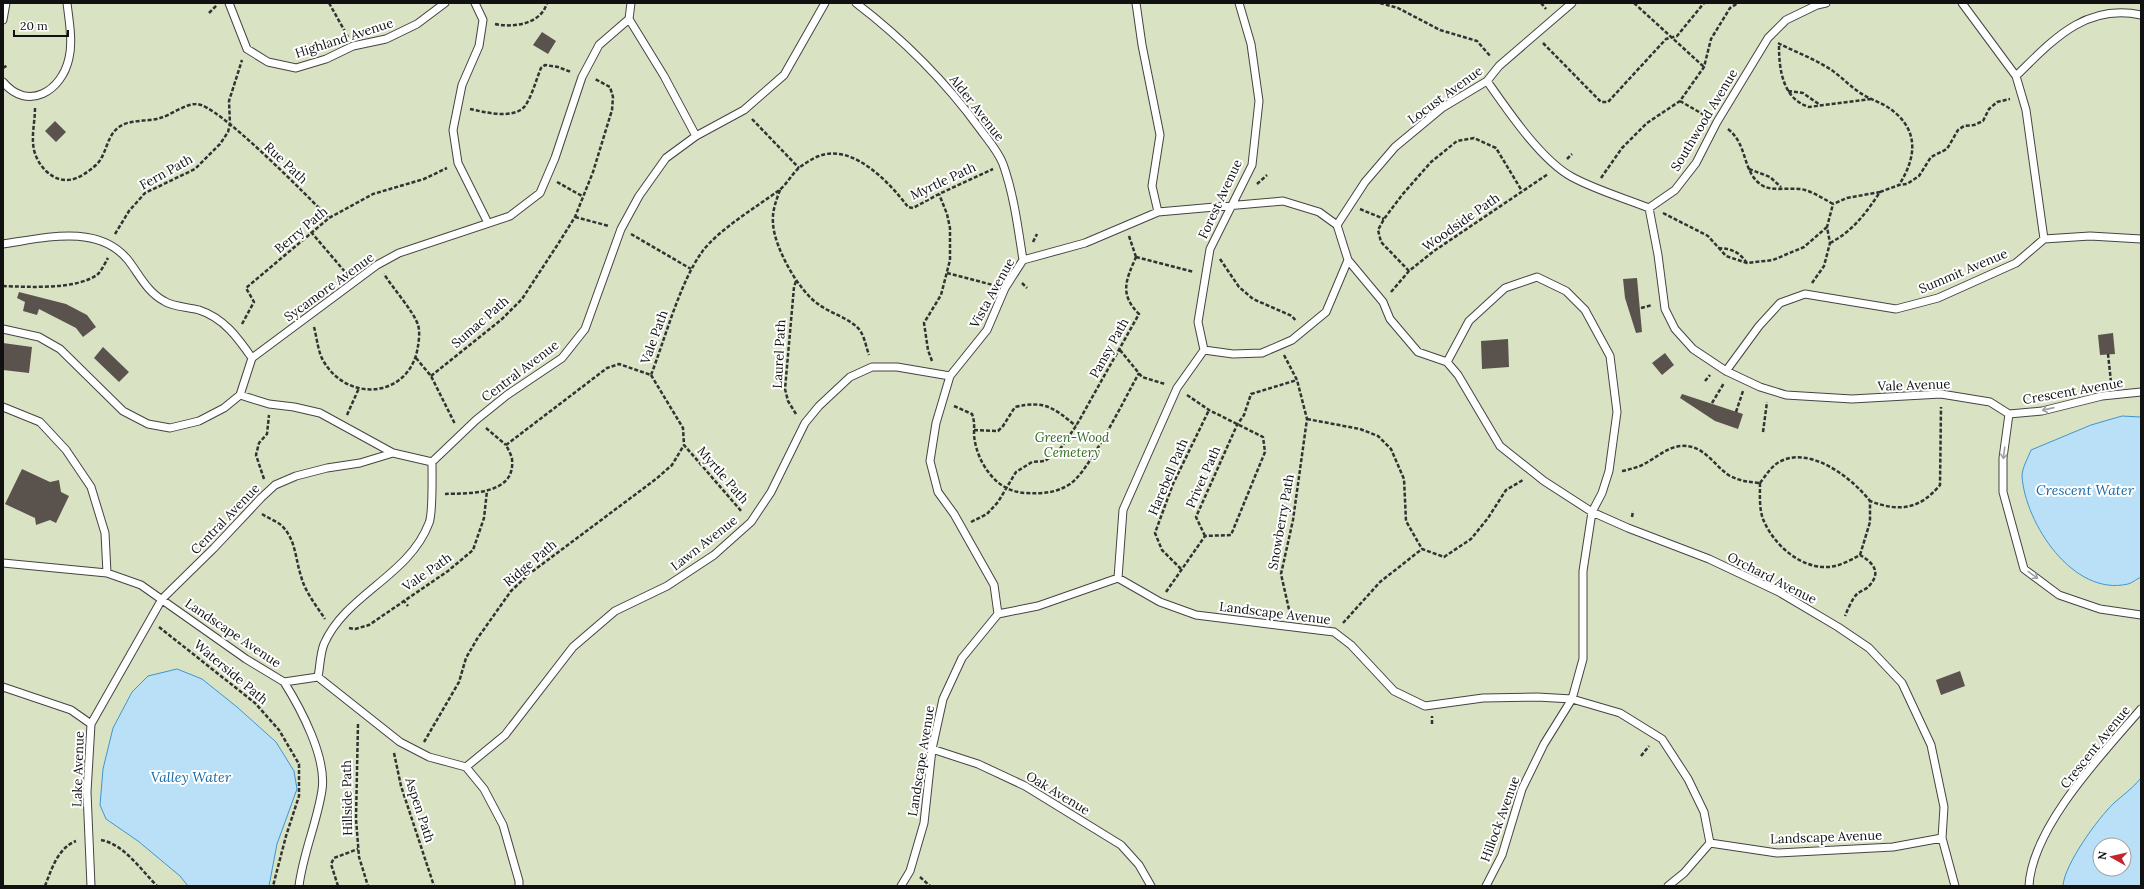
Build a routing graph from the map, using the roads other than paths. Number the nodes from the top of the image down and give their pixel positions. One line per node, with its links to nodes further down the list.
1 (6, 3): 15 (lane)
2 (67, 3): 19 (lane)
3 (229, 3): 4 (lane, Highland Avenue)
4 (445, 3)
5 (476, 3): 24 (lane)
6 (631, 3): 16 (lane)
7 (825, 3): 20 (lane, Central Avenue)
8 (856, 3): 29 (lane, Alder Avenue)
9 (1136, 3): 23 (lane)
10 (1239, 3): 21 (lane, Forest Avenue)
11 (1572, 3): 18 (lane, Locust Avenue)
12 (1826, 3): 22 (lane, Southwood Avenue)
13 (1962, 3): 17 (lane)
14 (2141, 15): 17 (lane)
15 (3, 20)
16 (629, 20): 20 (lane); 24 (lane, Sycamore Avenue)
17 (2016, 76): 26 (lane)
18 (1487, 81): 22 (lane); 25 (lane, Locust Avenue)
19 (3, 82)
20 (696, 136): 42 (lane, Central Avenue)
21 (1233, 206): 23 (lane, Vista Avenue); 25 (lane); 32 (lane, Forest Avenue)
22 (1649, 208): 35 (lane, Vale Avenue)
23 (1158, 212): 29 (lane, Vista Avenue)
24 (488, 223): 33 (lane, Sycamore Avenue)
25 (1336, 225): 30 (lane)
26 (2044, 239): 27 (lane); 35 (lane, Summit Avenue)
27 (2141, 240)
28 (3, 244): 33 (lane)
29 (1024, 260): 36 (lane, Vista Avenue)
30 (1348, 260): 32 (lane); 34 (lane)
31 (3, 329): 38 (lane)
32 (1204, 350): 46 (lane)
33 (252, 358): 38 (lane)
34 (1447, 362): 43 (lane, Orchard Avenue); 43 (lane)
35 (1726, 371): 40 (lane, Vale Avenue)
36 (950, 376): 48 (lane, Vista Avenue); 57 (lane, Lawn Avenue)
37 (2141, 392): 40 (lane, Crescent Avenue, one-way to 40)
38 (240, 395): 41 (lane)
39 (3, 407): 45 (lane)
40 (2009, 414): 49 (lane, one-way to 49)
41 (393, 453): 42 (lane, Central Avenue); 47 (lane, Central Avenue)
42 (432, 462): 50 (lane)
43 (1592, 512): 53 (lane); 58 (lane, Orchard Avenue)
44 (3, 563): 45 (lane, Landscape Avenue)
45 (106, 573): 47 (lane, Landscape Avenue)
46 (1118, 578): 48 (lane); 53 (lane, Landscape Avenue)
47 (162, 599): 51 (lane, Landscape Avenue); 55 (lane, Lake Avenue)
48 (998, 614): 56 (lane, Landscape Avenue)
49 (2141, 616)
50 (318, 677): 51 (lane, Landscape Avenue); 57 (lane)
51 (284, 682): 61 (lane)
52 (3, 687): 55 (lane)
53 (1572, 699): 59 (lane, Landscape Avenue); 65 (lane, Hillock Avenue)
54 (2141, 709): 68 (lane, Crescent Avenue)
55 (91, 724): 60 (lane, Lake Avenue)
56 (932, 749): 63 (lane, Landscape Avenue); 64 (lane, Oak Avenue)
57 (466, 766): 62 (lane)
58 (1942, 838): 59 (lane, Landscape Avenue); 67 (lane, Orchard Avenue)
59 (1710, 843): 66 (lane)
60 (92, 886)
61 (299, 886)
62 (519, 886)
63 (901, 886)
64 (1151, 886)
65 (1486, 886)
66 (1668, 886)
67 (1955, 886)
68 (2029, 886)

